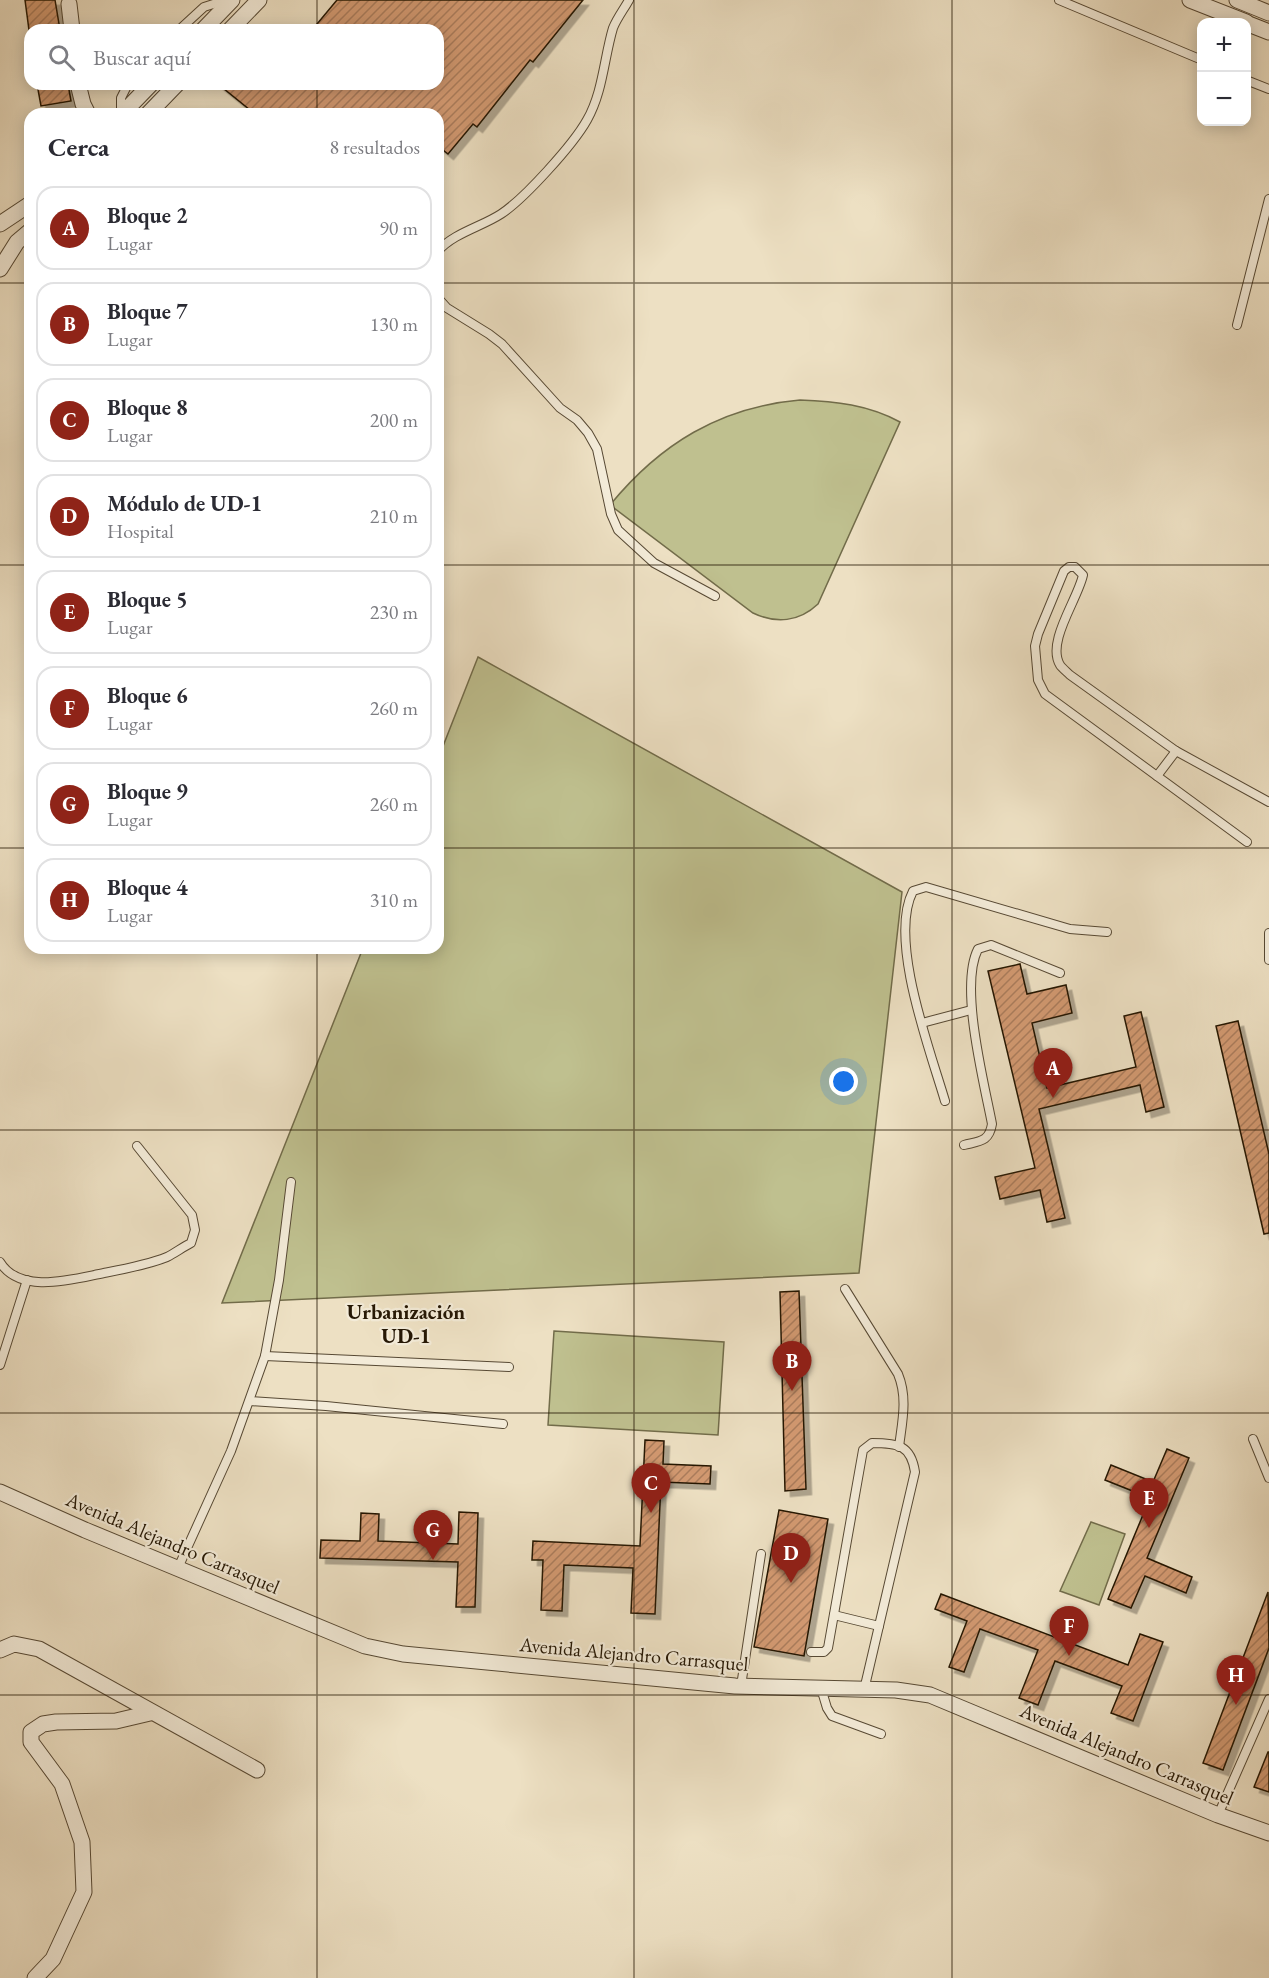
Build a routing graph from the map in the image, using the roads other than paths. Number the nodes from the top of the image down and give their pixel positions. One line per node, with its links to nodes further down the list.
1 (226, 0): 12 (lane)
2 (232, 0): 13 (street)
3 (259, 0): 14 (street)
4 (629, 0): 34 (lane)
5 (1059, 0): 17 (lane)
6 (1191, 0): 10 (street)
7 (1236, 0): 9 (street)
8 (69, 4): 11 (street)
9 (1269, 13)
10 (1234, 18)
11 (71, 24)
12 (186, 24)
13 (209, 24)
14 (236, 24)
15 (1251, 25): 16 (street)
16 (1269, 32)
17 (1197, 58)
18 (1251, 82): 19 (lane)
19 (1269, 89)
20 (79, 90): 24 (street)
21 (125, 90): 25 (lane)
22 (145, 90): 26 (street)
23 (171, 90): 27 (street)
24 (84, 108)
25 (121, 108)
26 (127, 108)
27 (153, 108)
28 (1269, 199): 37 (lane)
29 (24, 208): 30 (street)
30 (0, 224)
31 (0, 229): 33 (street)
32 (24, 236): 33 (street)
33 (18, 242): 35 (street)
34 (444, 246)
35 (0, 269)
36 (444, 305): 38 (lane)
37 (1237, 325)
38 (715, 596)
39 (1176, 751): 40 (lane); 40 (lane); 41 (lane)
40 (1156, 776): 42 (lane)
41 (1269, 802)
42 (1247, 842)
43 (1107, 932): 48 (lane)
44 (1269, 933): 45 (lane)
45 (1269, 960)
46 (1060, 973): 47 (lane)
47 (971, 1010): 48 (lane); 50 (lane)
48 (922, 1023): 49 (lane)
49 (945, 1101)
50 (964, 1145)
51 (137, 1146): 54 (lane)
52 (291, 1182): 56 (lane)
53 (0, 1262): 54 (lane)
54 (27, 1280): 57 (lane)
55 (845, 1289): 62 (lane)
56 (265, 1356): 58 (lane); 59 (lane)
57 (0, 1365)
58 (509, 1367)
59 (250, 1401): 60 (lane); 66 (lane)
60 (503, 1424)
61 (1252, 1439): 63 (lane)
62 (899, 1447): 67 (lane); 68 (lane)
63 (1269, 1478)
64 (0, 1492): 66 (street, Avenida Alejandro Carrasquel)
65 (761, 1554): 71 (lane)
66 (178, 1568): 71 (street, Avenida Alejandro Carrasquel)
67 (834, 1615): 68 (lane); 70 (lane)
68 (879, 1626): 73 (lane)
69 (0, 1650): 75 (street)
70 (811, 1652)
71 (741, 1686): 72 (street, Avenida Alejandro Carrasquel)
72 (821, 1688): 73 (street, Avenida Alejandro Carrasquel); 76 (lane)
73 (864, 1690): 78 (street, Avenida Alejandro Carrasquel)
74 (1269, 1699): 78 (lane)
75 (150, 1713): 77 (street); 80 (street)
76 (881, 1734)
77 (256, 1770)
78 (1218, 1815): 79 (street, Avenida Alejandro Carrasquel)
79 (1269, 1833)
80 (35, 1978)

